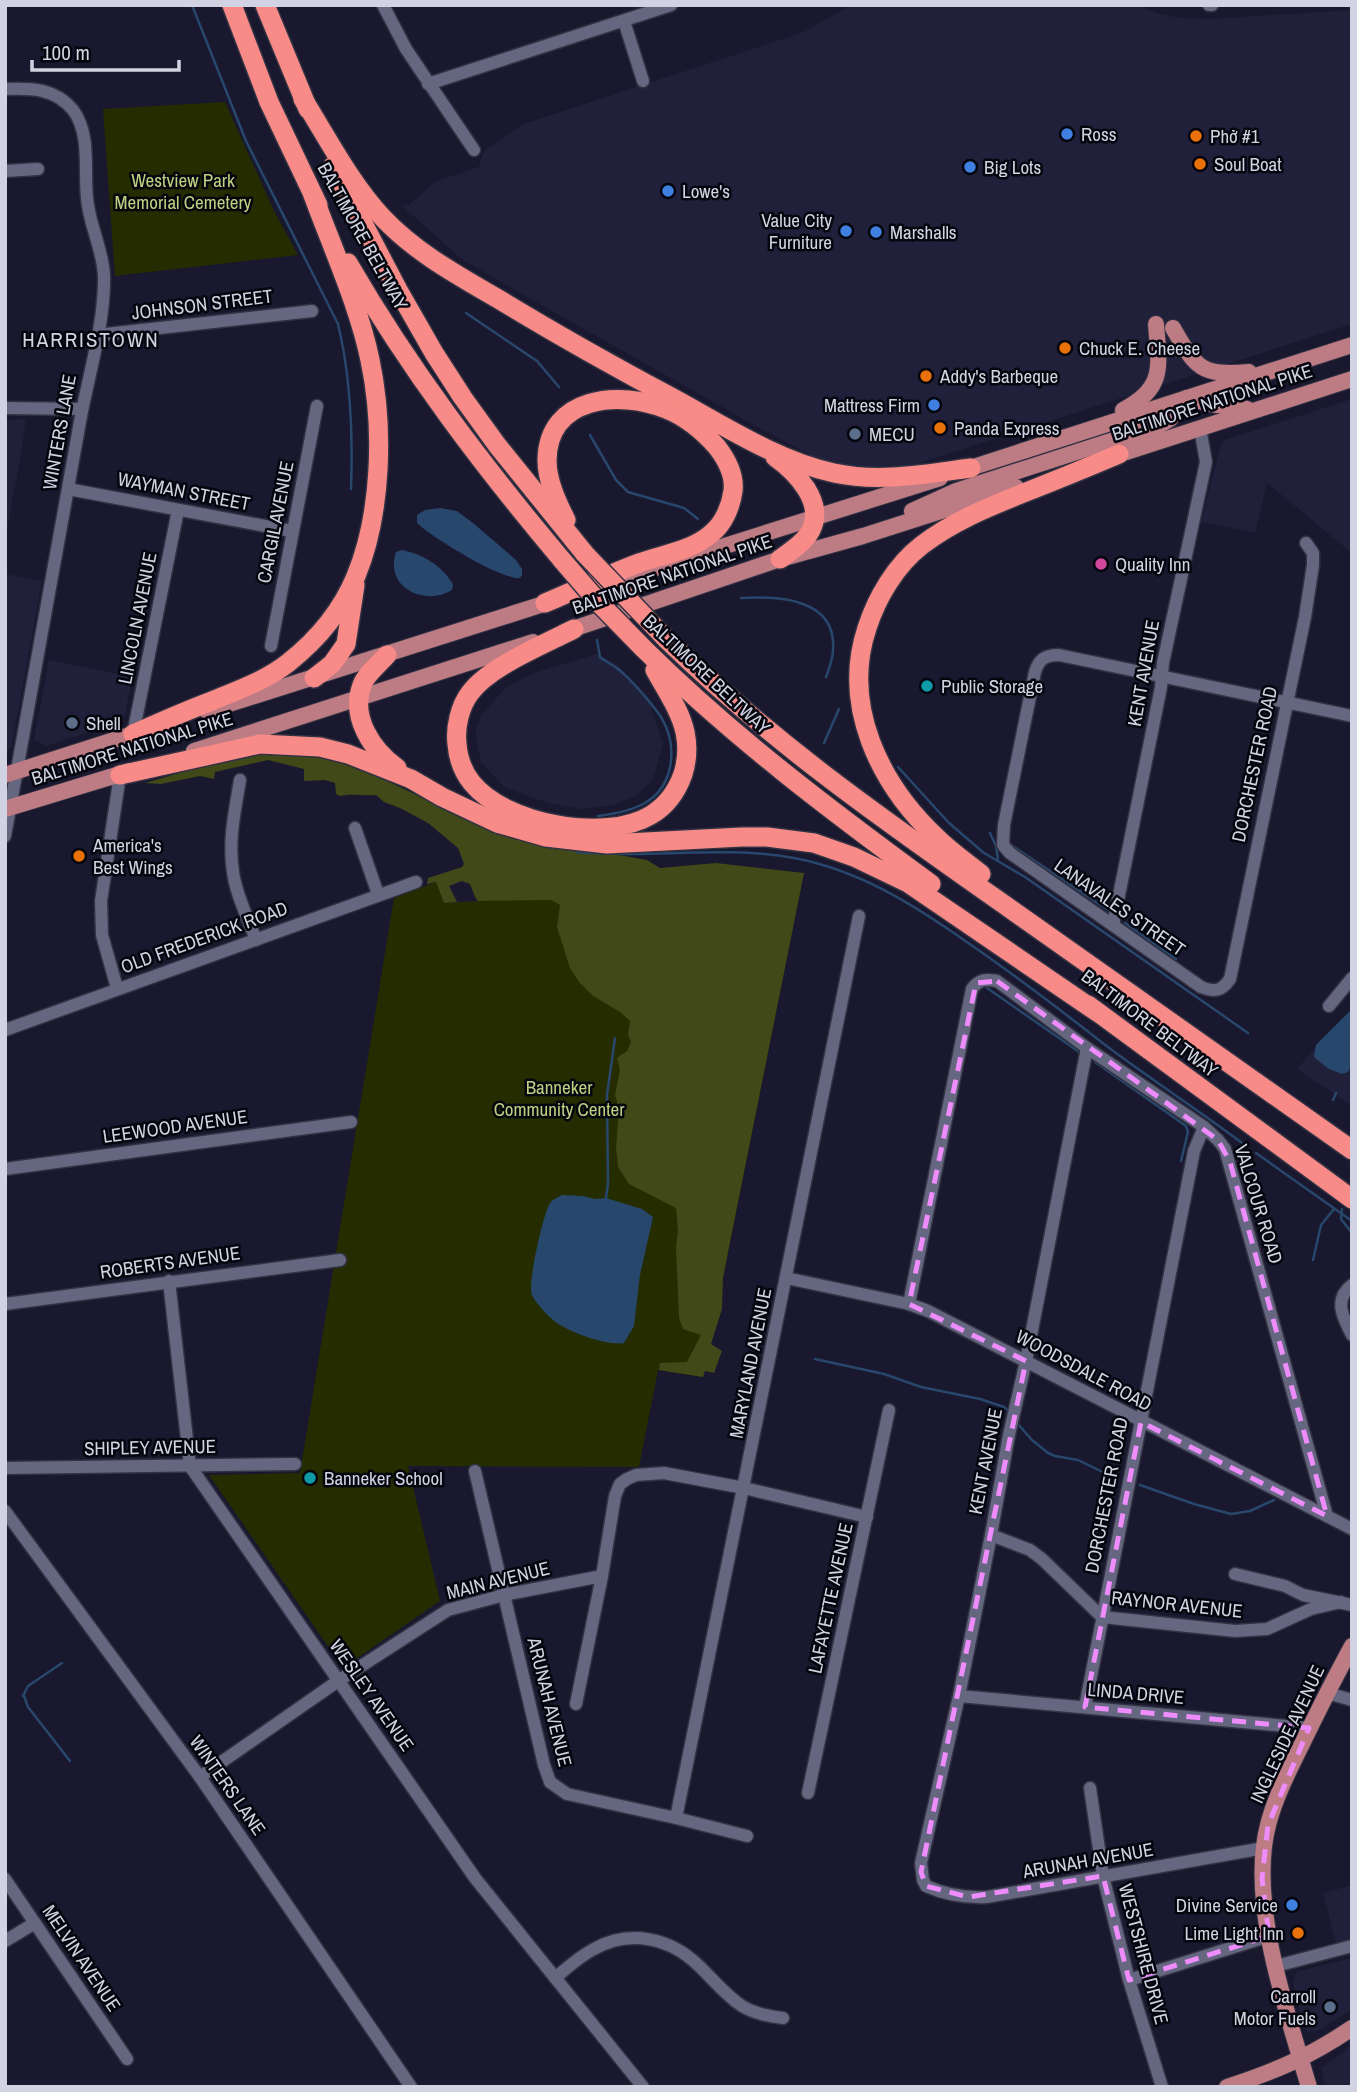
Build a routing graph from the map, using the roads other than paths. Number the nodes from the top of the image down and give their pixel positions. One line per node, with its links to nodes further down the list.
1 (232, 5): 13 (highway, BALTIMORE BELTWAY)
2 (265, 5): 9 (highway, BALTIMORE BELTWAY)
3 (383, 5): 7 (street)
4 (671, 5): 5 (street)
5 (624, 22): 6 (street); 7 (street)
6 (643, 81)
7 (428, 84): 10 (street)
8 (5, 89): 17 (street, WINTERS LANE)
9 (303, 99): 28 (highway); 37 (highway, BALTIMORE BELTWAY)
10 (474, 150)
11 (38, 169): 12 (street)
12 (5, 171)
13 (313, 195): 39 (highway); 43 (highway, BALTIMORE BELTWAY, bridge)
14 (312, 311): 17 (street, JOHNSON STREET)
15 (1156, 324): 27 (main road)
16 (1173, 328): 19 (main road)
17 (97, 335): 24 (street, WINTERS LANE)
18 (1352, 345): 19 (main road, BALTIMORE NATIONAL PIKE)
19 (1279, 369): 21 (main road, BALTIMORE NATIONAL PIKE)
20 (1352, 379): 25 (main road, BALTIMORE NATIONAL PIKE)
21 (1187, 398): 25 (main road); 27 (main road, BALTIMORE NATIONAL PIKE); 35 (main road)
22 (317, 406): 34 (street, CARGIL AVENUE)
23 (5, 408): 24 (street)
24 (82, 408): 31 (street, WINTERS LANE)
25 (1258, 409): 26 (main road, BALTIMORE NATIONAL PIKE)
26 (1200, 428): 29 (main road, BALTIMORE NATIONAL PIKE); 45 (street, KENT AVENUE)
27 (1081, 432): 30 (main road, BALTIMORE NATIONAL PIKE)
28 (761, 446): 30 (highway); 33 (highway)
29 (1119, 454): 35 (main road, BALTIMORE NATIONAL PIKE); 66 (highway)
30 (971, 468): 33 (main road, BALTIMORE NATIONAL PIKE)
31 (68, 489): 32 (street, WAYMAN STREET); 51 (street, WINTERS LANE)
32 (178, 510): 34 (street, WAYMAN STREET); 50 (street, LINCOLN AVENUE)
33 (815, 518): 38 (highway); 40 (main road, BALTIMORE NATIONAL PIKE)
34 (292, 531): 42 (street, CARGIL AVENUE)
35 (863, 536): 38 (main road, BALTIMORE NATIONAL PIKE)
36 (1306, 543): 48 (street, DORCHESTER ROAD)
37 (582, 550): 40 (highway); 66 (highway, BALTIMORE BELTWAY, bridge)
38 (780, 559): 41 (main road, BALTIMORE NATIONAL PIKE)
39 (356, 577): 46 (highway); 50 (highway)
40 (545, 603): 44 (main road, BALTIMORE NATIONAL PIKE)
41 (574, 629): 43 (highway); 47 (main road, BALTIMORE NATIONAL PIKE)
42 (271, 646)
43 (643, 648): 68 (highway, BALTIMORE BELTWAY)
44 (387, 655): 46 (main road, BALTIMORE NATIONAL PIKE); 47 (highway)
45 (1162, 676): 48 (street); 61 (street, KENT AVENUE); 61 (street, LANAVALES STREET)
46 (314, 678): 50 (main road, BALTIMORE NATIONAL PIKE)
47 (360, 698): 52 (main road, BALTIMORE NATIONAL PIKE); 53 (highway)
48 (1287, 703): 49 (street); 65 (street, DORCHESTER ROAD)
49 (1352, 716)
50 (133, 734): 51 (main road, BALTIMORE NATIONAL PIKE)
51 (11, 774): 55 (street, WINTERS LANE)
52 (120, 775): 53 (highway); 55 (main road, BALTIMORE NATIONAL PIKE); 64 (street)
53 (411, 779): 68 (highway)
54 (240, 780): 62 (street)
55 (8, 809): 57 (street, WINTERS LANE)
56 (355, 828): 59 (street)
57 (5, 836)
58 (416, 882): 59 (street, OLD FREDERICK ROAD)
59 (378, 894): 62 (street, OLD FREDERICK ROAD)
60 (859, 916): 77 (street, MARYLAND AVENUE)
61 (1113, 925): 65 (street, LANAVALES STREET)
62 (256, 940): 64 (street, OLD FREDERICK ROAD)
63 (1352, 978): 67 (street)
64 (117, 988): 69 (street, OLD FREDERICK ROAD)
65 (1220, 990)
66 (1141, 1002): 73 (highway, BALTIMORE BELTWAY)
67 (1329, 1006)
68 (1097, 1012): 75 (highway, BALTIMORE BELTWAY)
69 (5, 1030)
70 (1087, 1048): 72 (street, VALCOUR ROAD); 81 (street, VALCOUR ROAD); 83 (street, KENT AVENUE)
71 (351, 1122): 74 (street, LEEWOOD AVENUE)
72 (1205, 1127): 85 (street, DORCHESTER ROAD); 92 (street, VALCOUR ROAD)
73 (1352, 1150)
74 (5, 1169)
75 (1352, 1199)
76 (340, 1259): 78 (street, ROBERTS AVENUE)
77 (786, 1278): 81 (street, WOODSDALE ROAD); 90 (street, MARYLAND AVENUE)
78 (169, 1281): 80 (street, ROBERTS AVENUE); 87 (street, WESLEY AVENUE)
79 (1352, 1285): 82 (street)
80 (5, 1304)
81 (909, 1304): 83 (street, WOODSDALE ROAD)
82 (1352, 1335)
83 (1026, 1361): 85 (street, WOODSDALE ROAD); 95 (street, KENT AVENUE)
84 (889, 1410): 93 (street, LAFAYETTE AVENUE)
85 (1141, 1422): 92 (street, WOODSDALE ROAD); 100 (street, DORCHESTER ROAD)
86 (295, 1464): 87 (street, SHIPLEY AVENUE)
87 (190, 1466): 88 (street, SHIPLEY AVENUE); 102 (street, WESLEY AVENUE)
88 (5, 1468)
89 (475, 1471): 98 (street, ARUNAH AVENUE)
90 (744, 1488): 93 (street); 97 (street); 112 (street, MARYLAND AVENUE)
91 (5, 1511): 109 (street, WINTERS LANE)
92 (1327, 1516): 94 (street, WOODSDALE ROAD)
93 (867, 1517): 111 (street, LAFAYETTE AVENUE)
94 (1352, 1529)
95 (991, 1535): 100 (street, RAYNOR AVENUE); 104 (street, KENT AVENUE)
96 (1235, 1574): 99 (street)
97 (602, 1576): 98 (street, MAIN AVENUE); 106 (street)
98 (504, 1595): 102 (street, MAIN AVENUE); 112 (street, ARUNAH AVENUE)
99 (1346, 1604): 100 (street, RAYNOR AVENUE)
100 (1102, 1617): 107 (street, DORCHESTER ROAD)
101 (1352, 1646): 103 (main road, INGLESIDE AVENUE)
102 (338, 1681): 109 (street, MAIN AVENUE); 123 (street, WESLEY AVENUE)
103 (1327, 1693): 105 (street); 108 (main road, INGLESIDE AVENUE)
104 (959, 1696): 107 (street, LINDA DRIVE); 117 (street, KENT AVENUE)
105 (1352, 1700)
106 (576, 1704)
107 (1085, 1707): 108 (street, LINDA DRIVE)
108 (1310, 1728): 114 (main road, INGLESIDE AVENUE)
109 (200, 1777): 129 (street, WINTERS LANE)
110 (1090, 1788): 115 (street, WESTSHIRE DRIVE)
111 (808, 1793)
112 (676, 1818): 113 (street, ARUNAH AVENUE)
113 (747, 1836)
114 (1264, 1848): 115 (street, ARUNAH AVENUE); 119 (main road, INGLESIDE AVENUE)
115 (1103, 1876): 117 (street, ARUNAH AVENUE); 124 (street, WESTSHIRE DRIVE)
116 (5, 1879): 118 (street, MELVIN AVENUE)
117 (923, 1880)
118 (35, 1923): 120 (street); 127 (street, MELVIN AVENUE)
119 (1269, 1936): 122 (main road, INGLESIDE AVENUE); 124 (street)
120 (5, 1941)
121 (1352, 1947): 122 (street)
122 (1276, 1966): 128 (main road, INGLESIDE AVENUE)
123 (555, 1978): 125 (street); 130 (street, WESLEY AVENUE)
124 (1129, 1980): 131 (street, WESTSHIRE DRIVE)
125 (783, 2018)
126 (1352, 2028): 128 (main road)
127 (127, 2059)
128 (1301, 2059): 132 (main road); 133 (main road, INGLESIDE AVENUE)
129 (411, 2087)
130 (643, 2087)
131 (1162, 2087)
132 (1227, 2087)
133 (1309, 2087)

